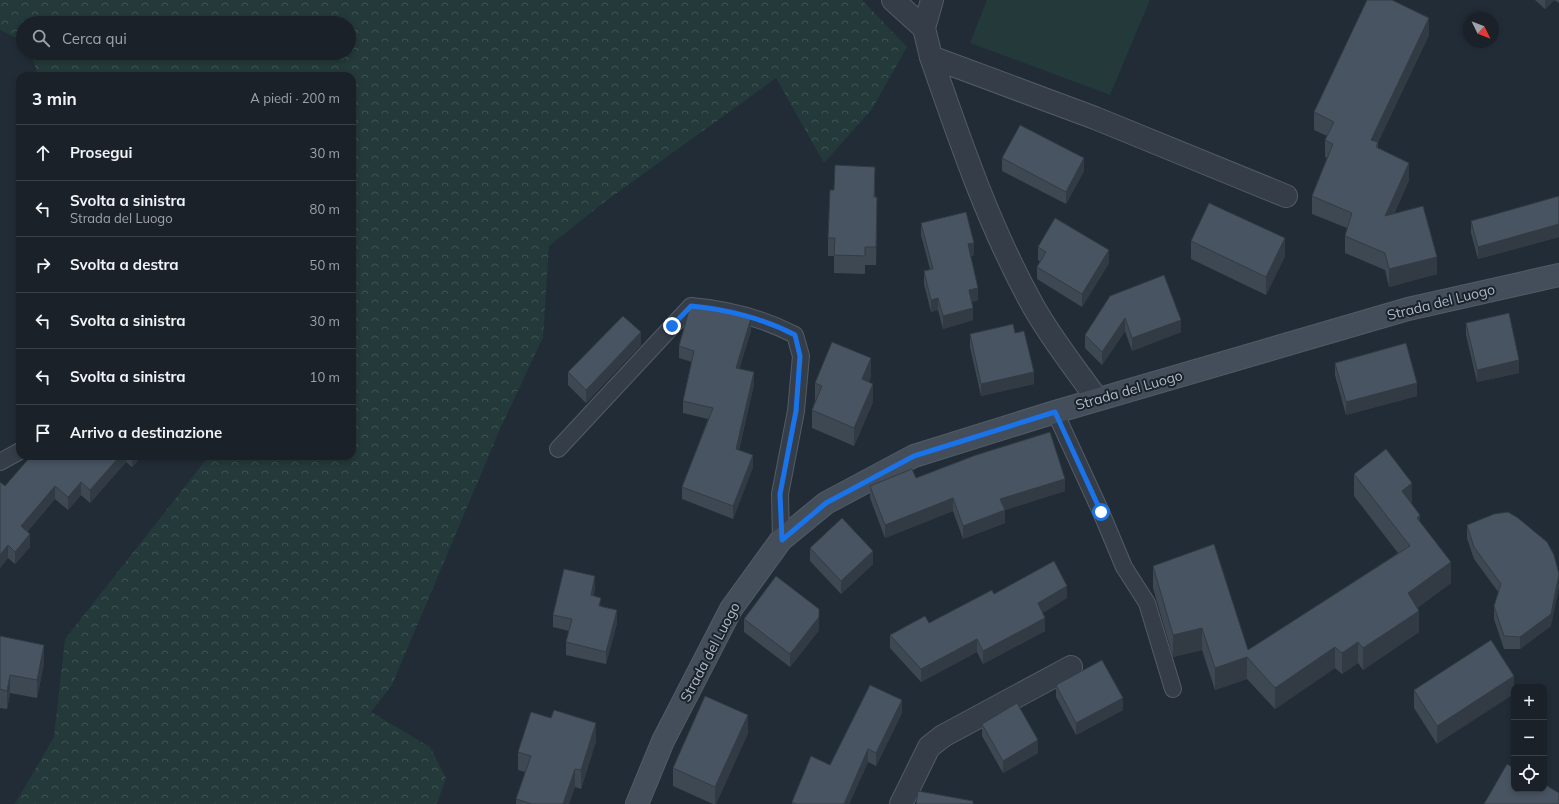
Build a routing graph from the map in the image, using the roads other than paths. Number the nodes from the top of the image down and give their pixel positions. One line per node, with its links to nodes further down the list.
1 (893, 0): 3 (street)
2 (932, 0): 3 (street)
3 (924, 28): 4 (street)
4 (931, 57): 5 (street); 7 (street)
5 (1286, 196)
6 (1559, 275): 7 (street, Strada del Luogo)
7 (1097, 399): 8 (street, Strada del Luogo)
8 (1055, 412): 12 (street, Strada del Luogo); 14 (lane)
9 (558, 449): 12 (lane)
10 (16, 453): 11 (lane)
11 (0, 462)
12 (782, 540): 15 (street, Strada del Luogo)
13 (1071, 667): 16 (street)
14 (1173, 689)
15 (637, 804)
16 (901, 804)

